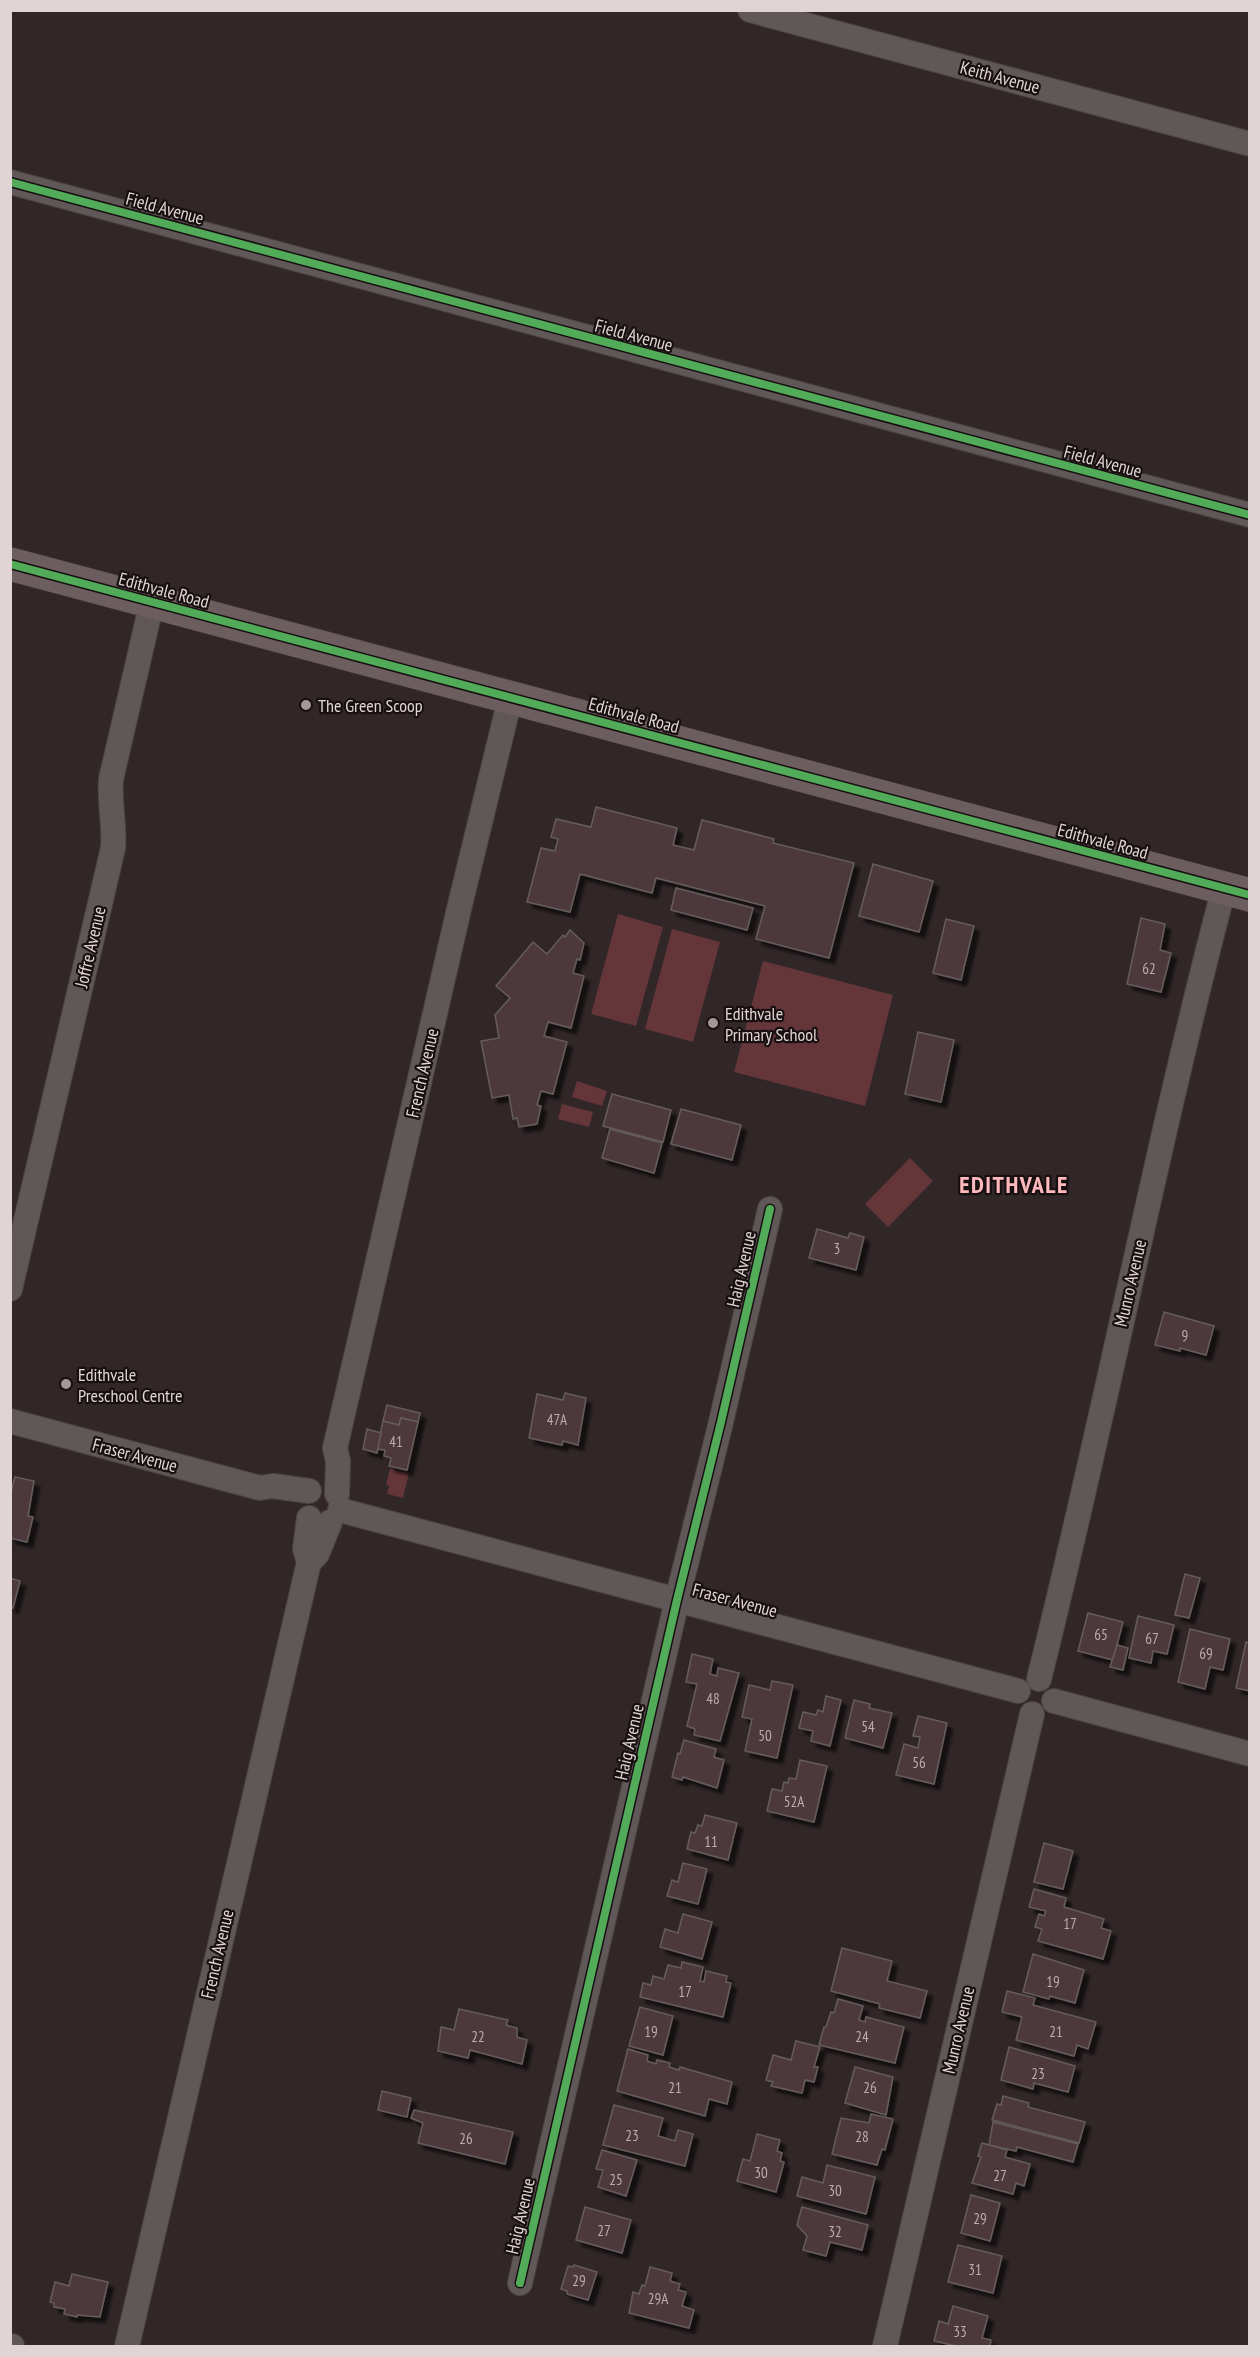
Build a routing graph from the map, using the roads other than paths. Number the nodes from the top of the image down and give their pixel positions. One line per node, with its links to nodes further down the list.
1 (750, 10): 2 (street, Keith Avenue)
2 (1250, 144)
3 (10, 182): 4 (street, Field Avenue)
4 (1250, 515)
5 (10, 564): 6 (highway, Edithvale Road)
6 (152, 602): 7 (highway, Edithvale Road); 10 (street, Joffre Avenue)
7 (510, 699): 8 (highway, Edithvale Road); 12 (street, French Avenue)
8 (1237, 892): 14 (street, Munro Avenue)
9 (770, 1209): 13 (street, Haig Avenue)
10 (10, 1289)
11 (10, 1421): 12 (street, Fraser Avenue)
12 (321, 1504): 13 (street, Fraser Avenue); 20 (street, French Avenue)
13 (677, 1600): 15 (street, Fraser Avenue); 19 (street, Haig Avenue)
14 (1039, 1679): 15 (street); 16 (street)
15 (1018, 1691): 17 (street)
16 (1054, 1701): 17 (street); 18 (street)
17 (1032, 1714): 21 (street, Munro Avenue)
18 (1250, 1754)
19 (520, 2283)
20 (127, 2346)
21 (885, 2346)

